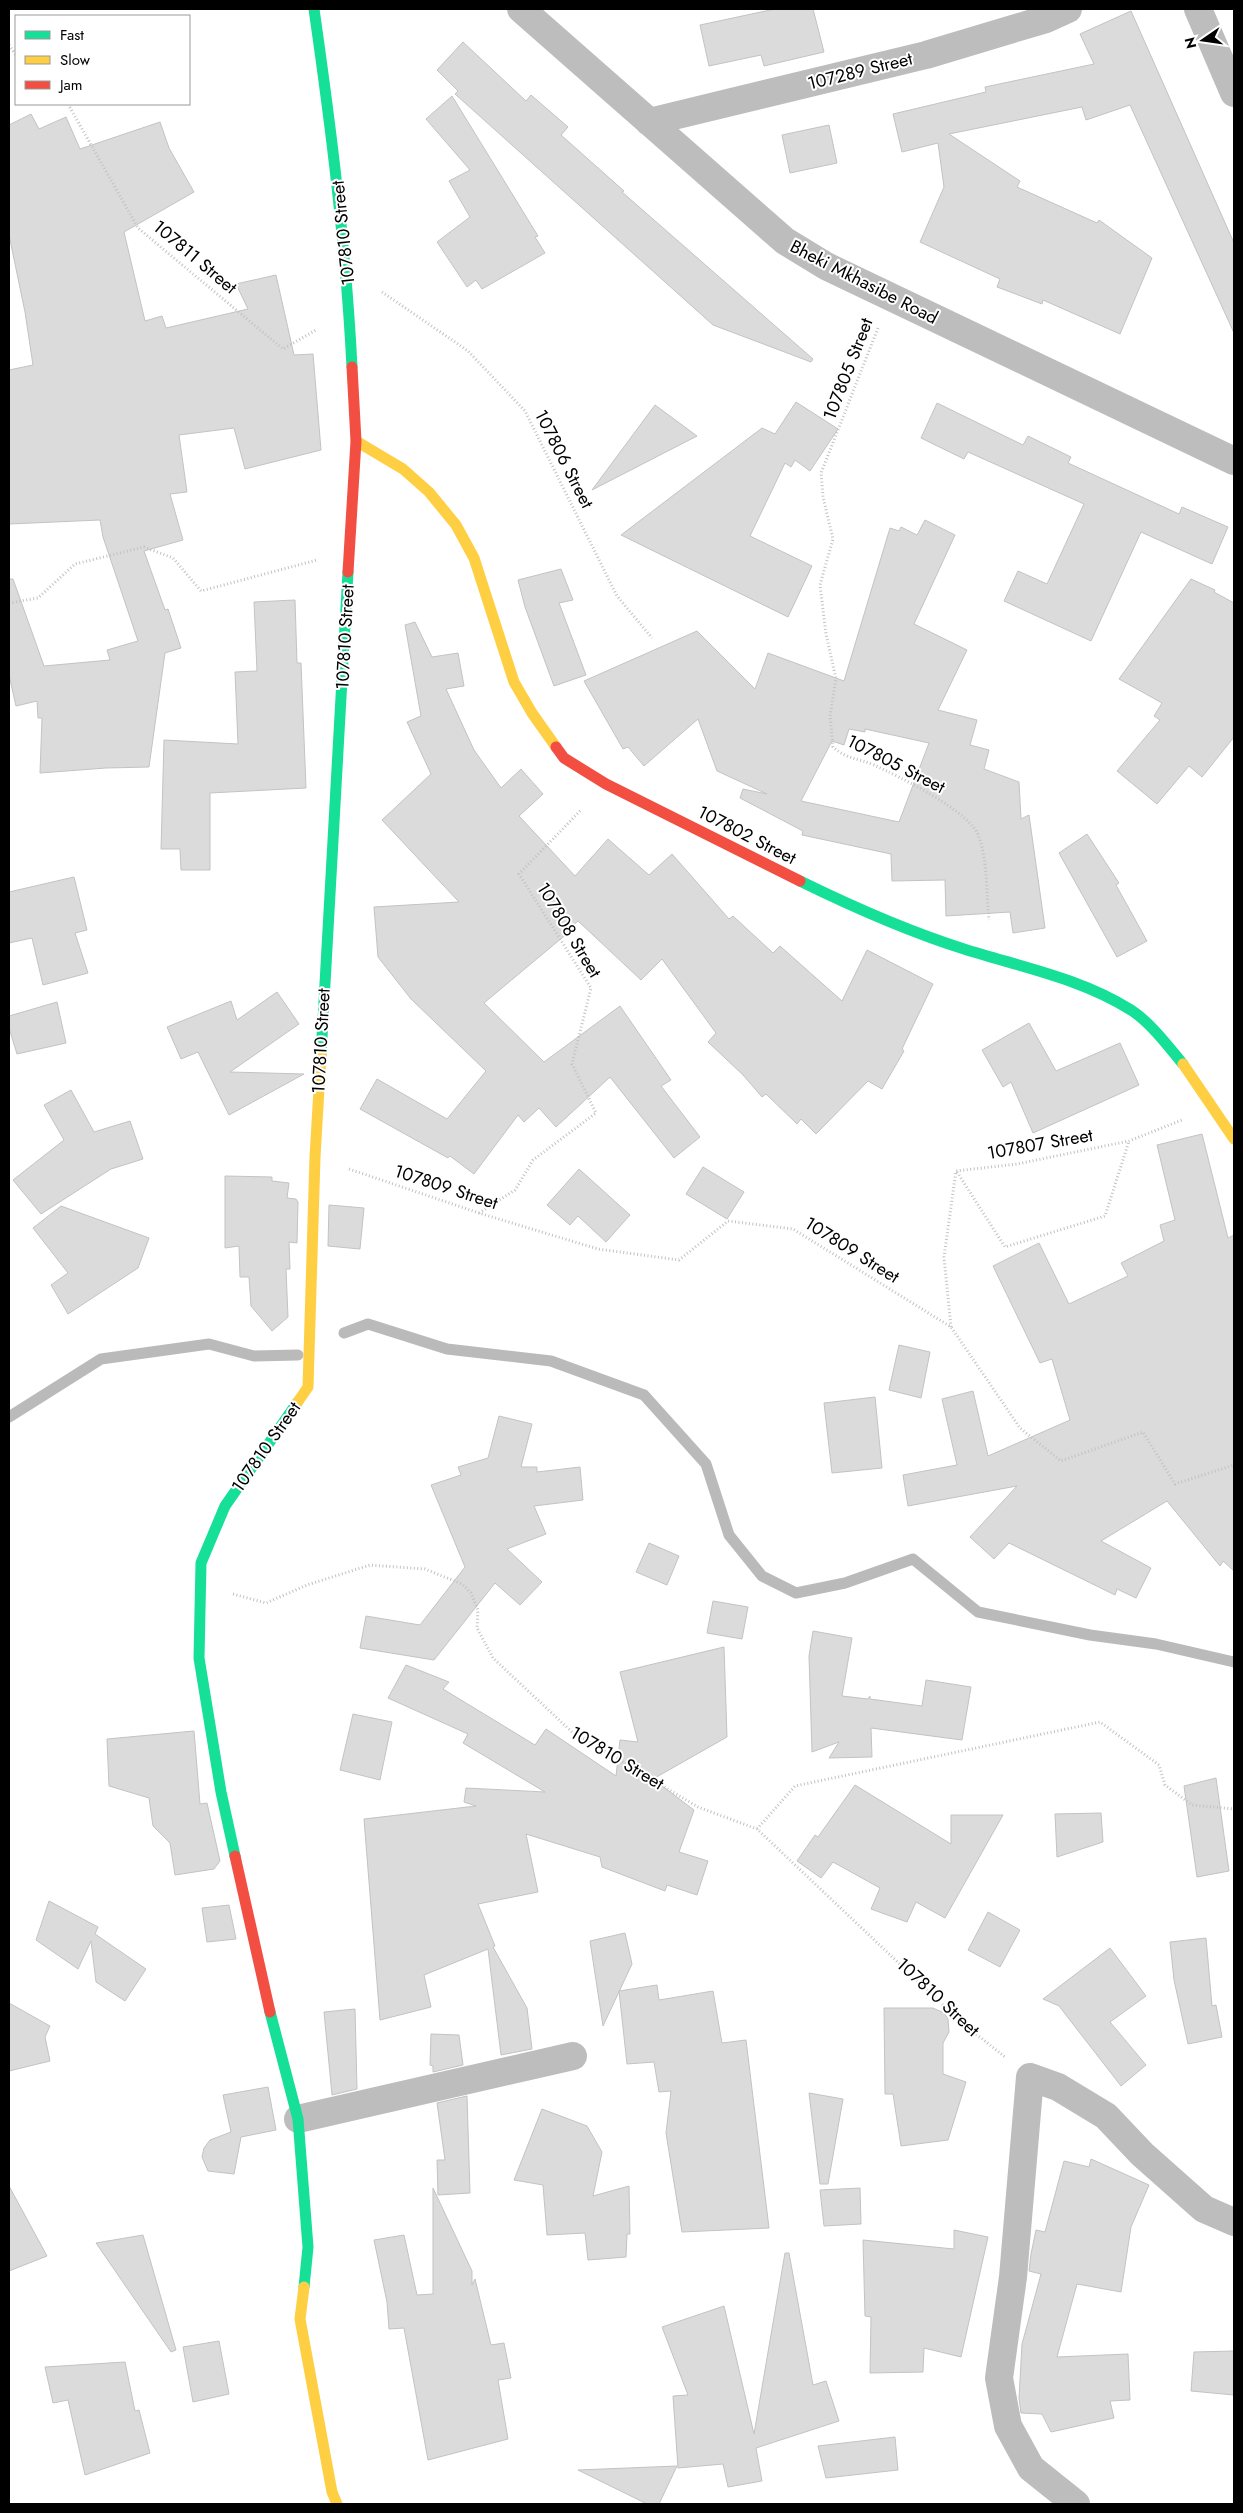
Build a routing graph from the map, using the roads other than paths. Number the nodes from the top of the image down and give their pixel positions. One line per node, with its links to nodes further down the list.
1 (314, 9): 7 (street, 107810 Street)
2 (521, 9): 6 (street, Bheki Mkhasibe Road)
3 (1068, 9): 6 (street, 107289 Street)
4 (1198, 9): 5 (street)
5 (1234, 93)
6 (649, 122): 8 (street, Bheki Mkhasibe Road)
7 (356, 442): 9 (street, 107802 Street); 11 (street, 107810 Street)
8 (1234, 460)
9 (1234, 1139)
10 (573, 2056): 11 (street)
11 (298, 2119): 13 (street)
12 (1234, 2222): 14 (street)
13 (337, 2504)
14 (1076, 2504)

